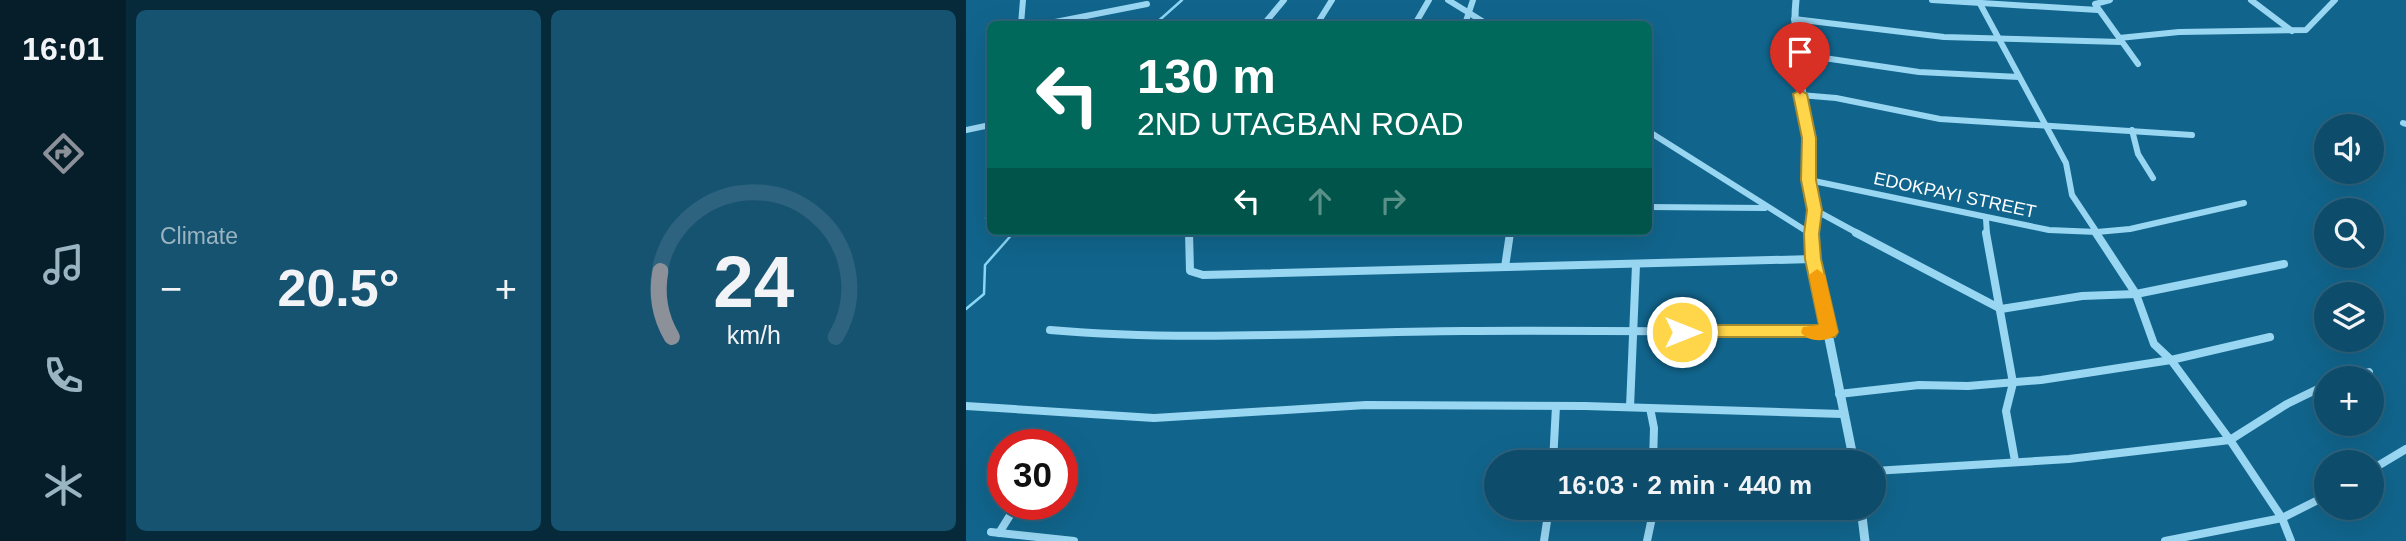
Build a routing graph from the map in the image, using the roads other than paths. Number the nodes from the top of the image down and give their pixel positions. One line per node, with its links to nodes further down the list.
1 (1023, 0): 17 (street)
2 (1284, 0): 19 (street)
3 (1332, 0): 20 (street)
4 (1429, 0): 21 (street)
5 (1448, 0): 15 (street)
6 (1473, 0): 15 (street)
7 (1796, 0): 16 (street)
8 (1932, 0): 12 (street)
9 (2110, 0): 14 (street)
10 (2251, 0): 24 (street)
11 (2335, 0): 24 (street)
12 (1978, 1): 14 (street); 26 (street)
13 (1147, 4): 18 (street)
14 (2098, 10): 25 (street)
15 (1470, 13): 22 (street); 23 (street)
16 (1794, 19): 26 (street); 27 (street)
17 (1021, 21)
18 (1060, 21)
19 (1266, 21)
20 (1319, 21)
21 (1417, 21)
22 (1466, 21)
23 (1483, 21)
24 (2293, 32): 25 (street)
25 (2120, 40): 26 (street); 28 (street)
26 (1999, 41): 29 (street)
27 (1797, 54): 29 (street); 30 (street)
28 (2138, 64)
29 (2019, 77): 32 (street)
30 (1800, 94): 32 (street); 38 (street)
31 (987, 126): 33 (street)
32 (2044, 126): 34 (street); 44 (street)
33 (966, 130)
34 (2132, 130): 36 (street); 37 (street)
35 (1652, 134): 41 (street)
36 (2192, 135)
37 (2153, 178)
38 (1809, 180): 42 (street); 43 (street, EDOKPAYI STREET)
39 (2244, 204): 44 (street, EDOKPAYI STREET)
40 (1652, 207): 41 (street)
41 (1766, 208): 45 (street)
42 (1815, 210): 45 (street); 53 (street)
43 (1986, 219): 44 (street, EDOKPAYI STREET); 53 (street)
44 (2096, 232): 52 (street)
45 (1811, 234): 48 (street)
46 (1189, 235): 51 (street)
47 (1509, 235): 51 (street)
48 (1813, 259): 51 (street); 56 (street)
49 (2284, 264): 52 (street)
50 (1636, 265): 55 (street)
51 (1505, 267)
52 (2136, 294): 53 (street); 58 (street)
53 (2001, 309): 59 (street)
54 (1050, 330): 55 (street)
55 (1632, 332): 56 (street); 64 (street)
56 (1829, 332): 61 (street)
57 (2270, 337): 58 (street)
58 (2171, 360): 59 (street); 67 (street)
59 (2013, 383): 61 (street); 72 (street)
60 (2314, 391): 67 (street)
61 (1839, 394): 66 (street)
62 (966, 405): 63 (street)
63 (1556, 406): 64 (street); 69 (street)
64 (1630, 407): 65 (street)
65 (1650, 408): 66 (street); 70 (street)
66 (1842, 414): 71 (street)
67 (2230, 440): 72 (street); 76 (street)
68 (2406, 449): 73 (street)
69 (1554, 450)
70 (1652, 450)
71 (1851, 450)
72 (2015, 461): 74 (street)
73 (2384, 462)
74 (1886, 470)
75 (2314, 502): 76 (street)
76 (2282, 518): 85 (street); 86 (street)
77 (1004, 520): 81 (street)
78 (1545, 520): 82 (street)
79 (1651, 520): 83 (street)
80 (1863, 520): 84 (street)
81 (1074, 541)
82 (1544, 541)
83 (1647, 541)
84 (1866, 541)
85 (2165, 541)
86 (2291, 541)

